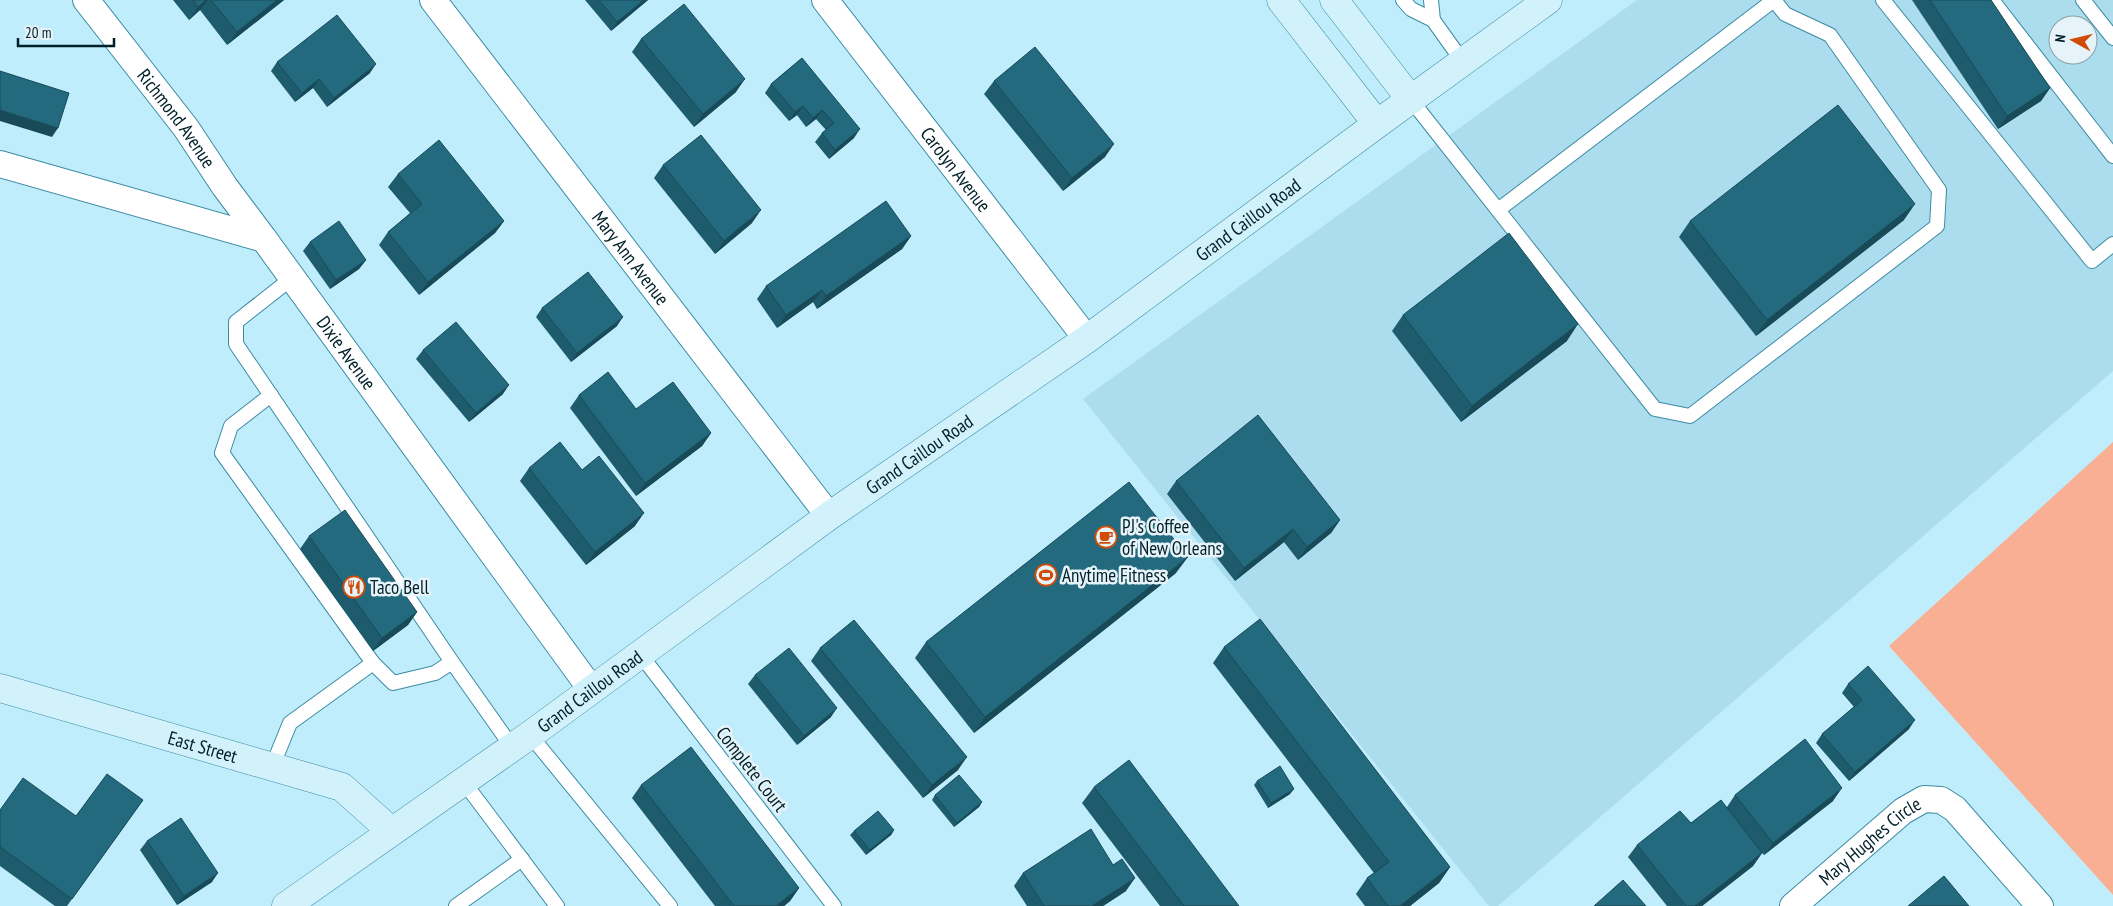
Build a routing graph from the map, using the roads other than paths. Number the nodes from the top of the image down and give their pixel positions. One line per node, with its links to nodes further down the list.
1 (86, 0): 21 (street, Richmond Avenue)
2 (433, 0): 26 (street, Mary Ann Avenue)
3 (825, 0): 24 (street, Carolyn Avenue)
4 (1282, 0): 17 (main road)
5 (1334, 0): 16 (main road)
6 (1403, 0): 13 (lane)
7 (1431, 0): 13 (lane)
8 (1548, 0): 15 (main road, Grand Caillou Road)
9 (1774, 0): 20 (lane); 20 (lane)
10 (1883, 0): 22 (lane)
11 (1992, 0): 18 (lane)
12 (2083, 0): 14 (lane)
13 (1433, 20): 15 (lane)
14 (2113, 38)
15 (1463, 62): 16 (main road, Grand Caillou Road)
16 (1411, 100): 17 (main road, Grand Caillou Road); 20 (lane)
17 (1377, 124): 24 (main road, Grand Caillou Road)
18 (2113, 156)
19 (0, 164): 21 (street)
20 (1498, 210)
21 (264, 239): 23 (street, Dixie Avenue)
22 (2113, 244)
23 (292, 278): 25 (lane); 31 (street, Dixie Avenue)
24 (1087, 339): 26 (main road, Grand Caillou Road)
25 (271, 395): 28 (lane); 29 (lane)
26 (829, 516): 27 (main road, Grand Caillou Road)
27 (640, 654): 31 (main road, Grand Caillou Road); 41 (lane, Complete Court)
28 (452, 662): 29 (lane); 32 (lane)
29 (373, 663): 33 (lane)
30 (0, 688): 33 (main road, East Street)
31 (591, 689): 32 (main road, Grand Caillou Road)
32 (521, 741): 34 (main road, Grand Caillou Road); 40 (lane)
33 (272, 766): 35 (main road, East Street)
34 (464, 781): 35 (main road, Grand Caillou Road); 36 (lane)
35 (391, 831): 37 (main road, Grand Caillou Road)
36 (522, 859): 38 (lane); 39 (lane)
37 (286, 906)
38 (456, 906)
39 (557, 906)
40 (670, 906)
41 (834, 906)
42 (1792, 906): 43 (street, Mary Hughes Circle)
43 (2040, 906)

